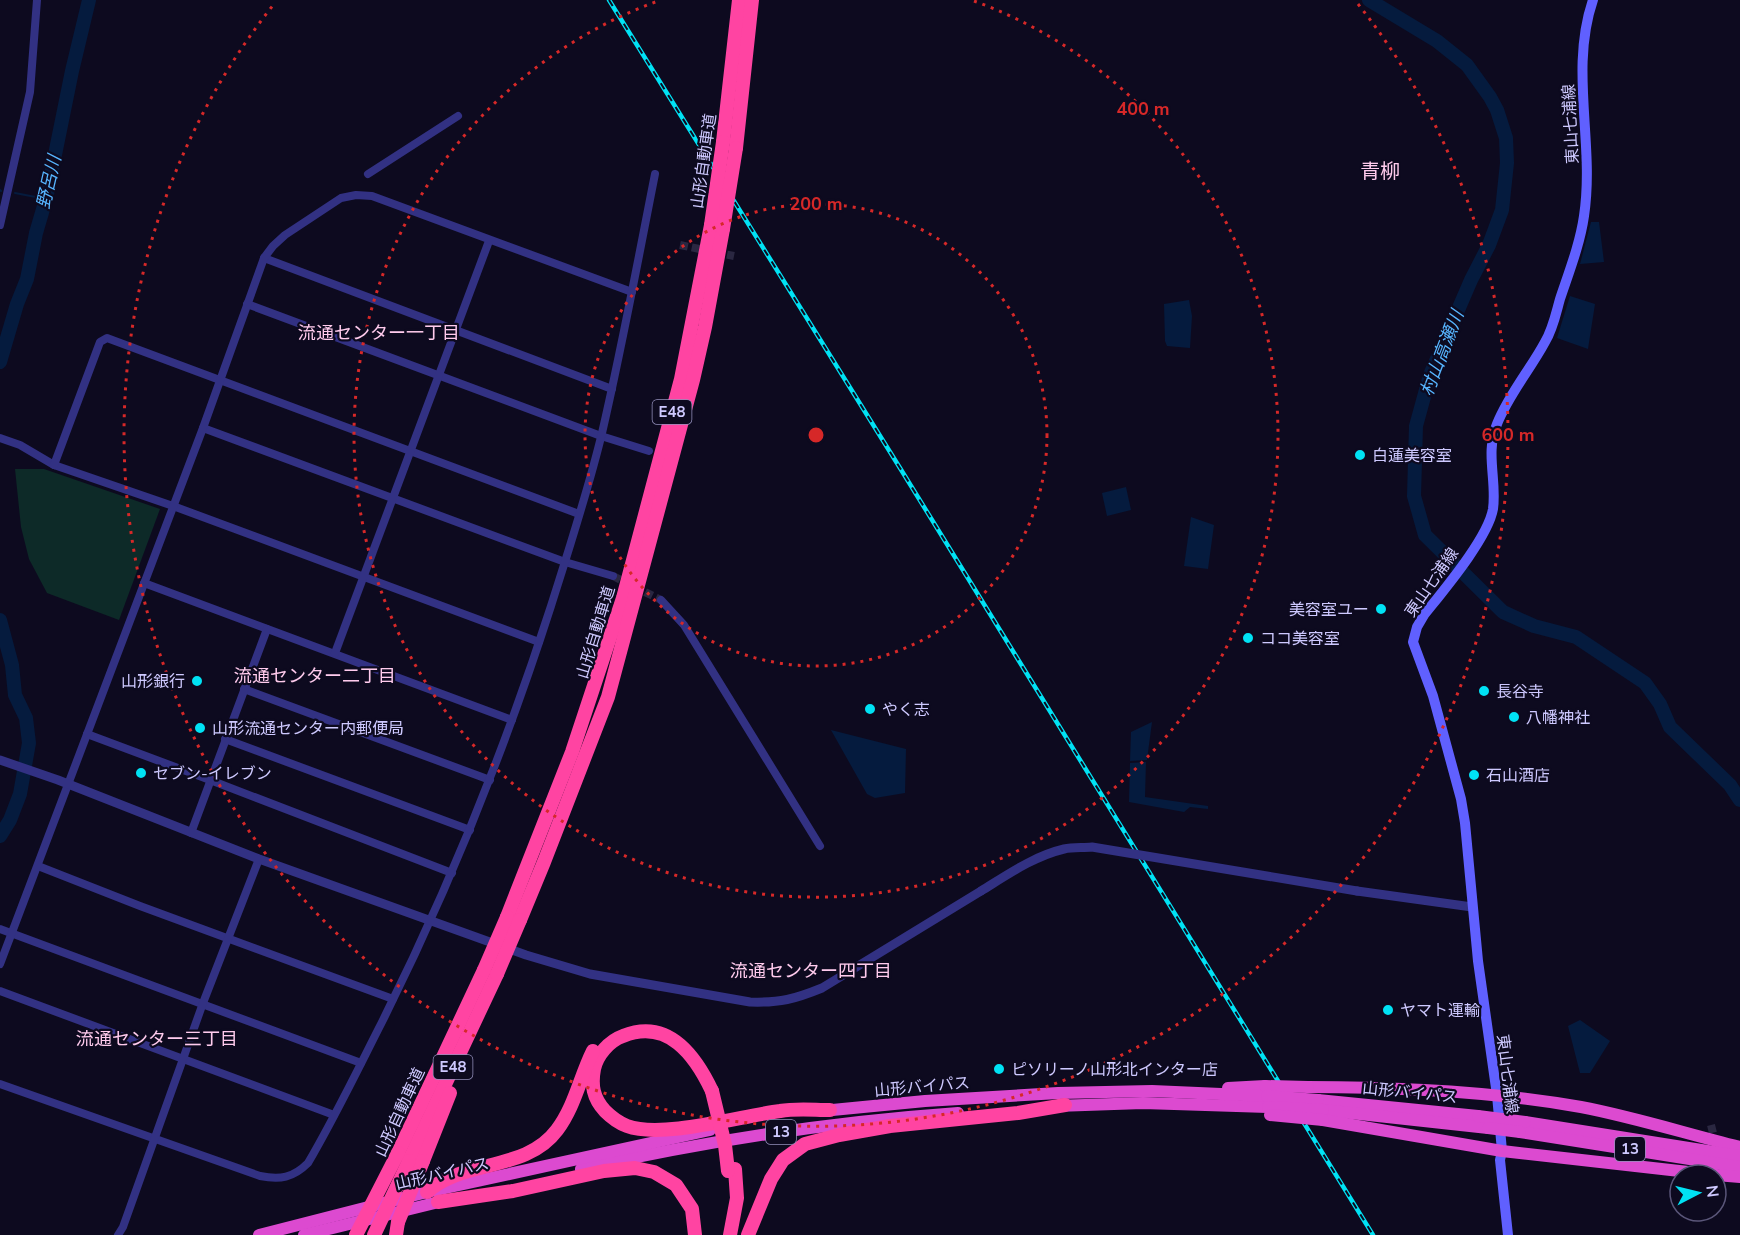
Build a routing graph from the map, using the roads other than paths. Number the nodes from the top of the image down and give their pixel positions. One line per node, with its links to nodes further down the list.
1 (37, 0): 9 (street)
2 (739, 0): 6 (highway, 山形自動車道 / E48)
3 (752, 0): 6 (highway, 山形自動車道 / E48)
4 (1593, 0): 49 (main road, 東山七浦線)
5 (459, 116): 7 (street)
6 (730, 145): 73 (highway, 山形自動車道 / E48, bridge)
7 (368, 174)
8 (655, 174): 12 (street)
9 (0, 225)
10 (489, 241): 11 (street); 12 (street); 14 (street)
11 (264, 258): 13 (street); 14 (street)
12 (632, 292): 17 (street)
13 (247, 304): 15 (street); 16 (street)
14 (455, 331): 15 (street); 17 (street)
15 (440, 374): 19 (street); 21 (street)
16 (219, 379): 18 (street); 21 (street); 23 (street)
17 (612, 389): 19 (street)
18 (203, 428): 24 (street); 25 (street)
19 (601, 436): 22 (street); 26 (street)
20 (0, 438): 23 (street)
21 (411, 451): 24 (street); 26 (street)
22 (649, 451)
23 (54, 465): 25 (street)
24 (392, 499): 27 (street); 29 (street)
25 (173, 506): 29 (street); 30 (street)
26 (579, 514): 27 (street)
27 (565, 562): 28 (street); 33 (street)
28 (613, 576)
29 (364, 578): 33 (street); 34 (street)
30 (144, 584): 32 (street); 37 (street)
31 (661, 600): 45 (street)
32 (267, 629): 34 (street); 35 (street)
33 (539, 642): 36 (street)
34 (335, 654): 36 (street)
35 (244, 689): 38 (street); 41 (street)
36 (512, 720): 41 (street)
37 (87, 734): 40 (street); 42 (street)
38 (225, 739): 40 (street); 43 (street)
39 (0, 760): 42 (street)
40 (210, 780): 44 (street); 48 (street)
41 (490, 780): 43 (street)
42 (69, 785): 44 (street); 47 (street)
43 (470, 830): 48 (street)
44 (191, 833): 46 (street)
45 (820, 846)
46 (259, 859): 50 (street); 53 (street)
47 (38, 866): 52 (street); 53 (street)
48 (452, 873): 50 (street)
49 (1472, 907): 50 (street, bridge); 62 (main road, 東山七浦線)
50 (431, 921): 56 (street)
51 (0, 929): 52 (street)
52 (12, 933): 54 (street); 57 (street)
53 (228, 937): 56 (street); 57 (street)
54 (0, 964)
55 (0, 991): 58 (street)
56 (393, 999): 59 (street)
57 (203, 1003): 58 (street); 59 (street)
58 (183, 1060): 67 (street); 69 (street)
59 (361, 1063): 67 (street)
60 (0, 1084): 69 (street)
61 (715, 1091): 65 (highway); 75 (highway, bridge); 77 (highway)
62 (1497, 1095): 63 (highway, bridge); 70 (highway); 71 (main road, 東山七浦線)
63 (1268, 1101): 64 (highway, 山形バイパス / 13); 65 (highway, 山形バイパス / 13); 66 (highway, 山形バイパス / 13, bridge); 66 (highway, bridge)
64 (1065, 1105): 78 (highway, 山形バイパス / 13); 88 (highway)
65 (830, 1110): 77 (highway, 山形バイパス / 13)
66 (1322, 1110): 68 (highway, 山形バイパス / 13, bridge); 68 (highway, 山形バイパス / 13, bridge); 71 (highway)
67 (334, 1115): 69 (street)
68 (1523, 1127): 72 (highway, 山形バイパス / 13); 74 (highway, 山形バイパス / 13)
69 (154, 1138): 80 (street)
70 (1740, 1147)
71 (1502, 1151): 76 (highway); 89 (main road, 東山七浦線)
72 (1740, 1156)
73 (410, 1158): 79 (highway, bridge); 83 (highway, 山形自動車道 / E48, bridge); 84 (highway, 山形自動車道 / E48, bridge)
74 (1740, 1167)
75 (732, 1170): 86 (highway); 87 (highway)
76 (1668, 1170)
77 (427, 1192): 81 (highway, 山形バイパス / 13)
78 (438, 1202): 82 (highway, 山形バイパス / 13); 85 (highway)
79 (397, 1228)
80 (118, 1235)
81 (260, 1235)
82 (304, 1235)
83 (356, 1235)
84 (374, 1235)
85 (695, 1235)
86 (722, 1235)
87 (730, 1235)
88 (748, 1235)
89 (1508, 1235)

